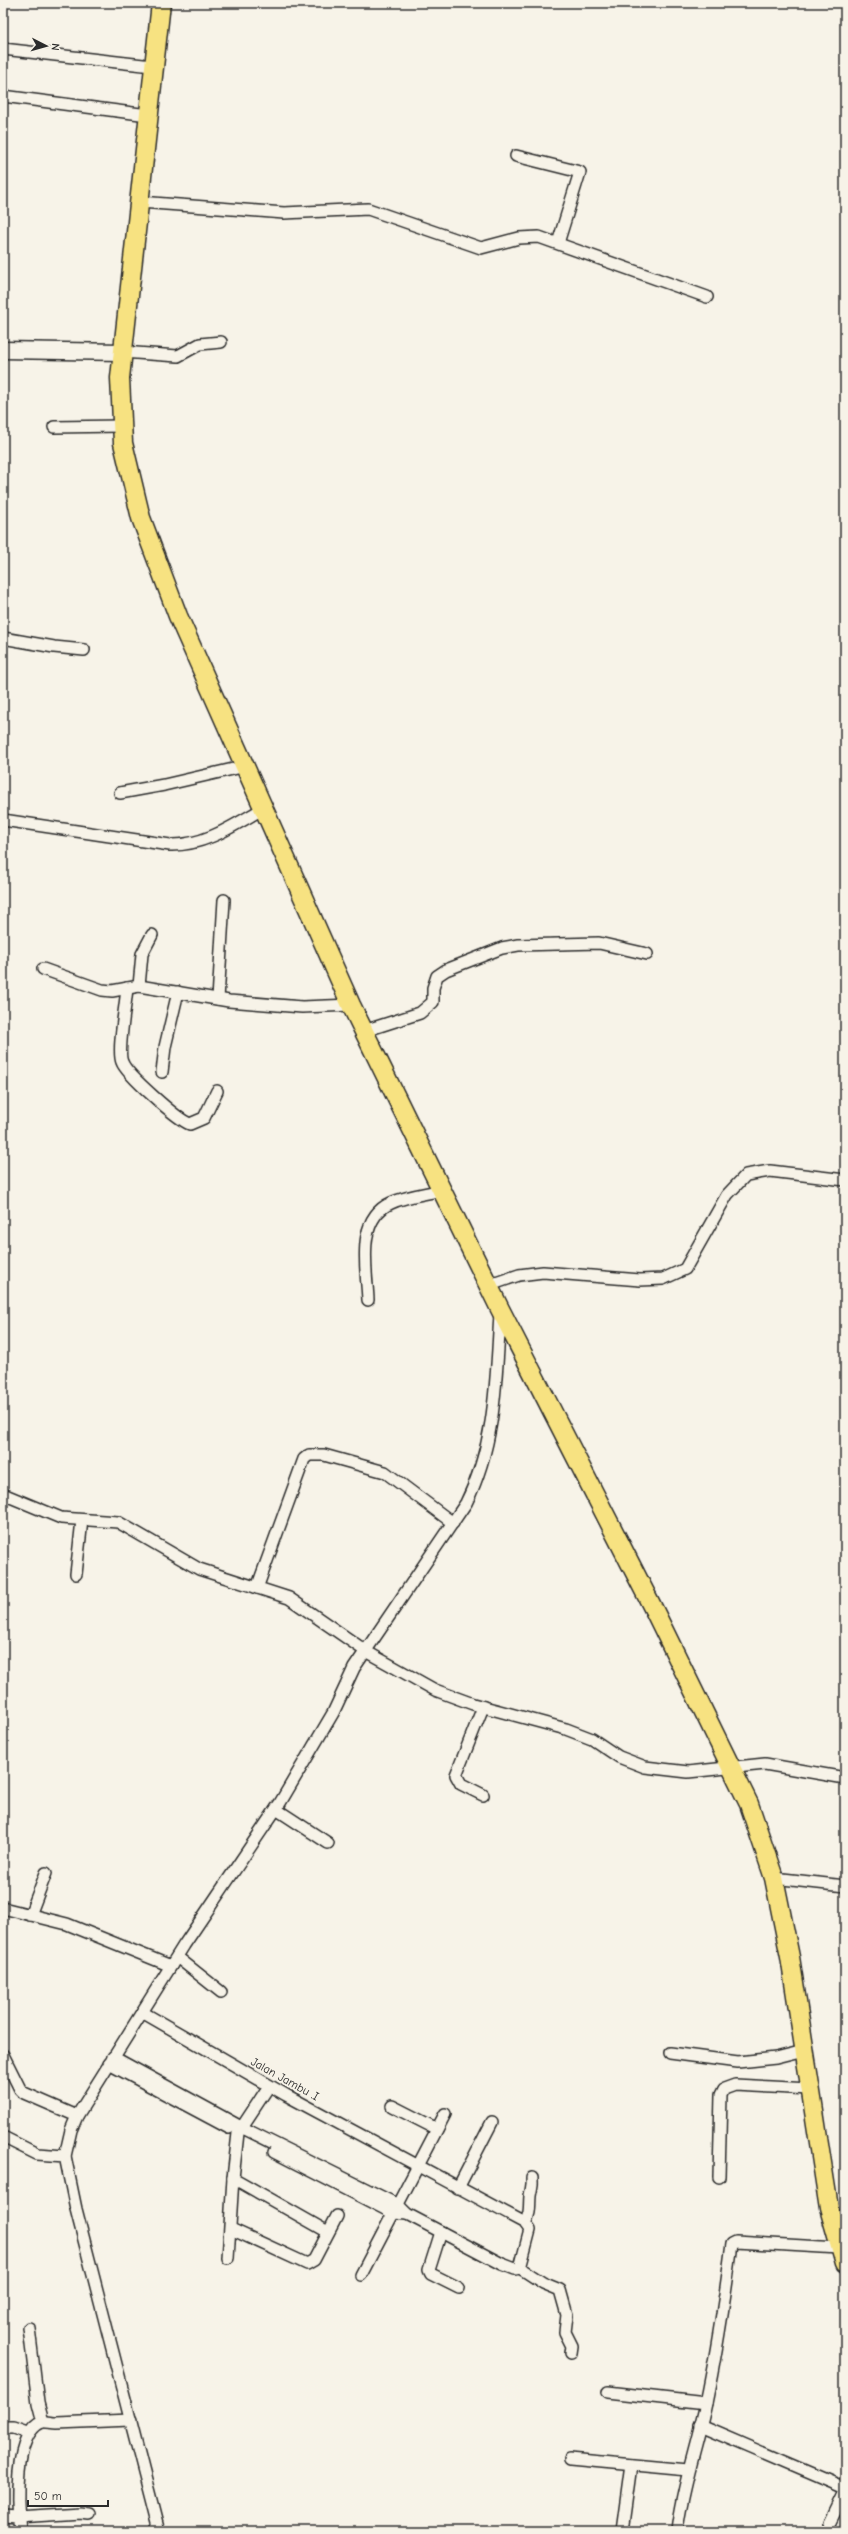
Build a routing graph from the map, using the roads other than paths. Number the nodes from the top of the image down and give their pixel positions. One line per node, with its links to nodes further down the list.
1 (161, 3): 3 (main road)
2 (3, 49): 3 (street)
3 (152, 66): 5 (main road)
4 (3, 96): 5 (street)
5 (148, 115): 7 (main road)
6 (516, 156): 8 (street)
7 (140, 202): 8 (street); 12 (main road)
8 (558, 243): 9 (street)
9 (707, 297)
10 (221, 342): 12 (street)
11 (3, 350): 12 (street)
12 (122, 352): 13 (main road)
13 (121, 426): 14 (street); 17 (main road)
14 (54, 427)
15 (3, 638): 16 (street)
16 (84, 650)
17 (246, 766): 18 (street); 19 (main road)
18 (120, 793)
19 (264, 808): 20 (street); 29 (main road)
20 (3, 820)
21 (224, 900): 28 (street)
22 (152, 935): 25 (street)
23 (647, 954): 30 (street)
24 (43, 969): 26 (street)
25 (139, 986): 26 (street); 27 (street)
26 (127, 988): 32 (street)
27 (178, 992): 28 (street); 31 (street)
28 (218, 999): 29 (street)
29 (351, 1005): 30 (main road)
30 (364, 1031): 34 (main road)
31 (162, 1072)
32 (217, 1092)
33 (845, 1180): 35 (street)
34 (442, 1190): 35 (main road); 36 (street)
35 (490, 1285): 37 (main road)
36 (368, 1300)
37 (500, 1309): 40 (street); 45 (main road)
38 (3, 1494): 39 (street)
39 (82, 1520): 41 (street); 42 (street)
40 (453, 1523): 42 (street); 43 (street)
41 (76, 1574)
42 (257, 1588): 43 (street)
43 (367, 1652): 44 (street); 48 (street)
44 (483, 1707): 45 (street); 47 (street)
45 (732, 1769): 46 (street); 51 (main road)
46 (845, 1778)
47 (484, 1795)
48 (276, 1809): 49 (street); 55 (street)
49 (328, 1843)
50 (46, 1873): 54 (street)
51 (774, 1878): 52 (street); 58 (main road)
52 (845, 1886)
53 (4, 1912): 54 (street)
54 (30, 1915): 55 (street)
55 (174, 1961): 56 (street); 57 (street)
56 (221, 1992)
57 (142, 2012): 61 (street); 62 (street, Jalan Jambu .I)
58 (804, 2051): 59 (street); 63 (main road)
59 (670, 2053)
60 (3, 2055): 66 (street)
61 (111, 2061): 66 (street); 69 (street)
62 (269, 2086): 69 (street); 72 (street, Jalan Jambu .I)
63 (810, 2089): 73 (street); 83 (main road)
64 (392, 2106): 68 (street)
65 (445, 2114): 68 (street)
66 (77, 2116): 71 (street)
67 (492, 2122): 76 (street)
68 (437, 2129): 72 (street)
69 (240, 2130): 74 (street); 77 (street)
70 (3, 2137): 71 (street)
71 (65, 2156): 92 (street)
72 (418, 2166): 76 (street, Jalan Jambu .I); 77 (street)
73 (719, 2177)
74 (233, 2178): 80 (street); 81 (street)
75 (532, 2178): 79 (street)
76 (458, 2188): 79 (street, Jalan Jambu .I)
77 (396, 2209): 82 (street); 86 (street)
78 (337, 2216): 81 (street)
79 (525, 2223): 85 (street)
80 (231, 2229): 81 (street); 84 (street)
81 (328, 2232)
82 (442, 2232): 85 (street); 87 (street)
83 (842, 2256): 91 (street)
84 (228, 2258)
85 (520, 2268): 89 (street)
86 (361, 2275)
87 (459, 2288)
88 (30, 2328): 93 (street)
89 (571, 2353)
90 (608, 2392): 91 (street)
91 (706, 2403): 94 (street)
92 (131, 2420): 93 (street); 107 (street)
93 (43, 2422): 96 (street)
94 (700, 2426): 99 (street); 100 (street)
95 (3, 2428): 96 (street)
96 (28, 2433): 104 (street)
97 (570, 2459): 98 (street)
98 (631, 2465): 99 (street); 108 (street)
99 (688, 2470): 109 (street)
100 (845, 2488)
101 (845, 2491): 105 (street)
102 (88, 2514): 104 (street)
103 (3, 2516): 104 (street)
104 (17, 2517): 106 (street)
105 (830, 2522)
106 (20, 2531)
107 (159, 2531)
108 (622, 2531)
109 (677, 2531)

